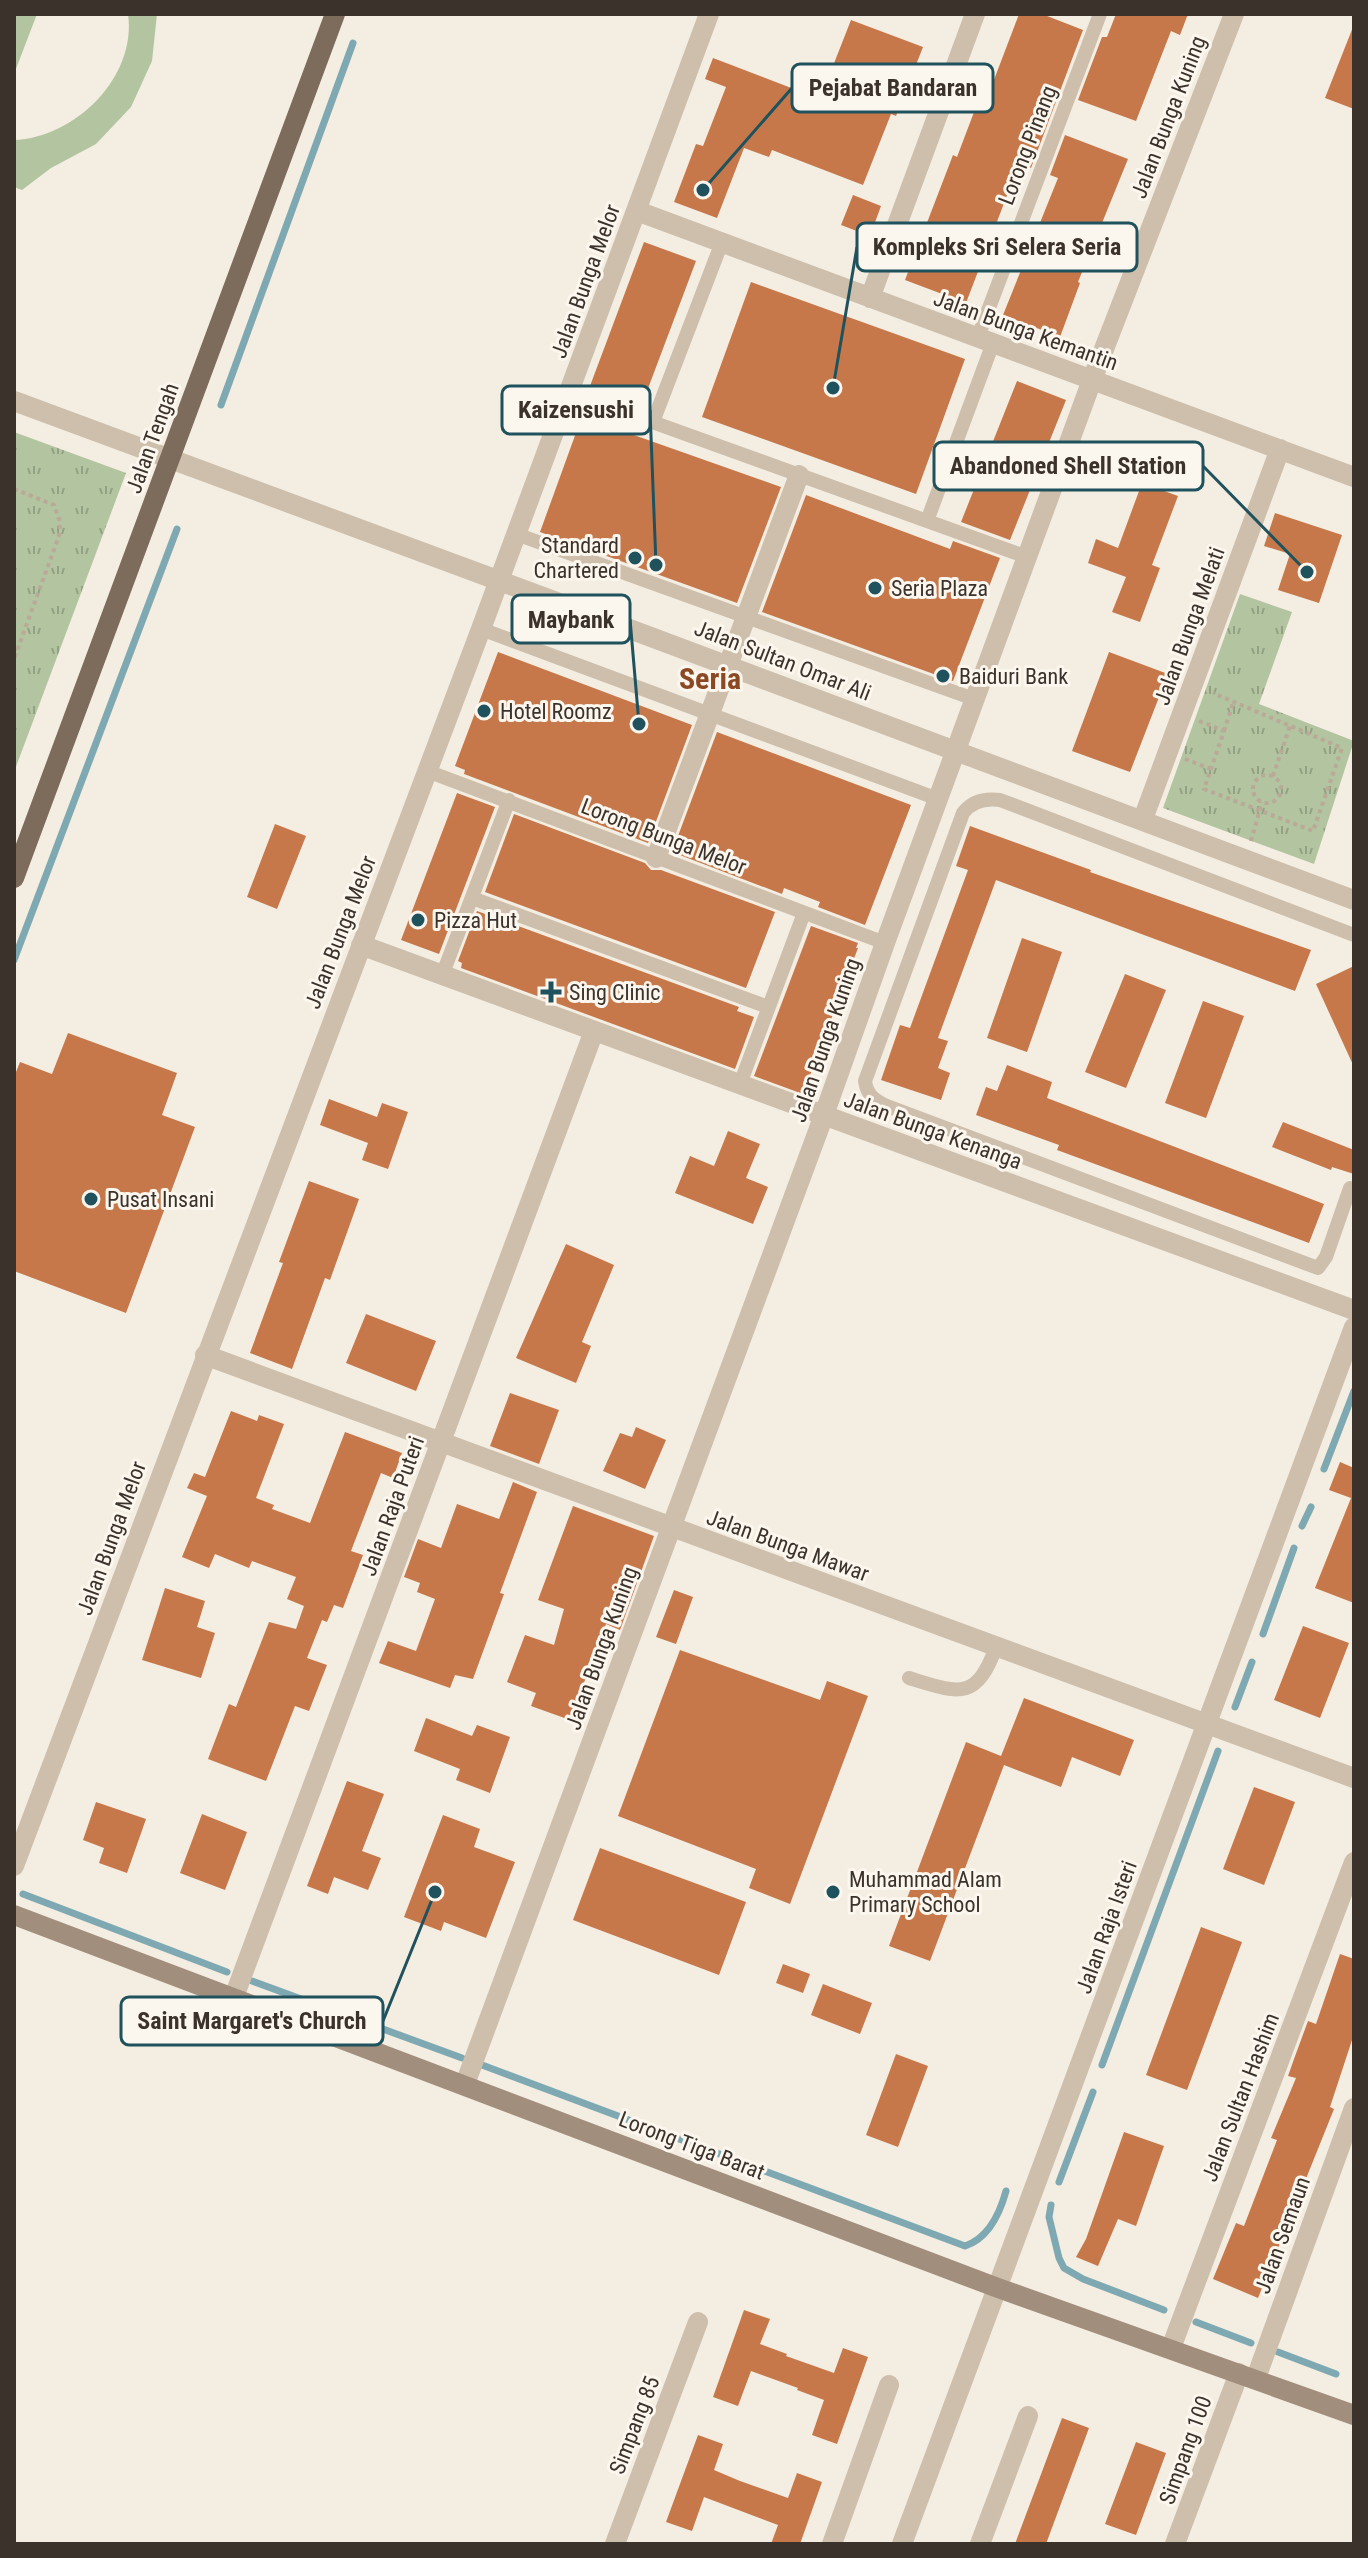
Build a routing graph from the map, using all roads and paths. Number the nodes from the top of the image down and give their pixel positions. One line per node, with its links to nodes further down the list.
1 (335, 14): 15 (main road, Jalan Tengah)
2 (709, 14): 6 (street, Jalan Bunga Melor)
3 (975, 14): 8 (street)
4 (1100, 14): 9 (lane, Lorong Pinang)
5 (1234, 14): 10 (street, Jalan Bunga Kuning)
6 (637, 211): 7 (street, Jalan Bunga Kemantin); 11 (street, Jalan Bunga Melor)
7 (722, 242): 8 (street, Jalan Bunga Kemantin); 13 (lane)
8 (870, 298): 9 (street, Jalan Bunga Kemantin)
9 (985, 340): 10 (street, Jalan Bunga Kemantin); 19 (lane, Lorong Pinang)
10 (1092, 380): 14 (street, Jalan Bunga Kemantin); 21 (street, Jalan Bunga Kuning)
11 (569, 392): 13 (lane); 20 (street, Jalan Bunga Melor)
12 (14, 401): 15 (street, Jalan Sultan Omar Ali)
13 (653, 422): 16 (lane)
14 (1280, 449): 17 (street, Jalan Bunga Kemantin); 30 (street, Jalan Bunga Melati)
15 (169, 459): 22 (street, Jalan Sultan Omar Ali); 44 (main road, Jalan Tengah)
16 (799, 475): 19 (lane); 23 (street)
17 (1354, 477)
18 (14, 489): 25 (path)
19 (927, 521): 21 (lane)
20 (516, 534): 22 (street, Jalan Bunga Melor); 23 (lane)
21 (1027, 557): 28 (street, Jalan Bunga Kuning)
22 (498, 582): 24 (street, Jalan Bunga Melor); 26 (street, Jalan Sultan Omar Ali)
23 (747, 617): 26 (street); 28 (lane)
24 (481, 629): 31 (lane); 35 (street, Jalan Bunga Melor)
25 (14, 659)
26 (729, 666): 31 (street); 34 (street, Jalan Sultan Omar Ali)
27 (1216, 684): 29 (path)
28 (974, 699): 34 (street, Jalan Bunga Kuning)
29 (1233, 703): 32 (path); 33 (path)
30 (1181, 714): 33 (path); 41 (street, Jalan Bunga Melati)
31 (711, 715): 37 (lane); 42 (street)
32 (1290, 726): 36 (path); 40 (path)
33 (1224, 731): 40 (path)
34 (955, 751): 37 (street, Jalan Bunga Kuning); 41 (street, Jalan Sultan Omar Ali)
35 (427, 771): 38 (lane, Lorong Bunga Melor); 50 (street, Jalan Bunga Melor)
36 (1273, 776): 39 (path); 39 (path)
37 (938, 799): 49 (street, Jalan Bunga Kuning)
38 (509, 800): 42 (lane, Lorong Bunga Melor); 45 (lane)
39 (1262, 802): 40 (path)
40 (1260, 812): 43 (path)
41 (1143, 819): 43 (street, Jalan Sultan Omar Ali)
42 (656, 858): 47 (lane, Lorong Bunga Melor)
43 (1246, 859): 46 (street, Jalan Sultan Omar Ali)
44 (14, 878)
45 (472, 898): 51 (lane); 52 (lane)
46 (1354, 900)
47 (804, 913): 49 (lane, Lorong Bunga Melor); 52 (lane)
48 (1354, 935): 56 (lane)
49 (885, 943): 55 (street, Jalan Bunga Kuning)
50 (361, 945): 51 (street, Jalan Bunga Kenanga); 59 (street, Jalan Bunga Melor)
51 (443, 973): 53 (street, Jalan Bunga Kenanga)
52 (768, 1007): 54 (lane)
53 (594, 1031): 54 (street, Jalan Bunga Kenanga); 60 (street, Jalan Raja Puteri)
54 (740, 1084): 55 (street, Jalan Bunga Kenanga)
55 (824, 1115): 57 (street, Jalan Bunga Kenanga); 61 (street, Jalan Bunga Kuning)
56 (1350, 1188)
57 (1354, 1310)
58 (1354, 1327): 64 (street, Jalan Raja Isteri)
59 (205, 1355): 60 (street, Jalan Bunga Mawar); 67 (street, Jalan Bunga Melor)
60 (442, 1442): 61 (street, Jalan Bunga Mawar); 69 (street, Jalan Raja Puteri)
61 (671, 1527): 62 (street, Jalan Bunga Mawar); 70 (street, Jalan Bunga Kuning)
62 (996, 1647): 63 (lane); 64 (street, Jalan Bunga Mawar)
63 (909, 1678)
64 (1207, 1724): 65 (street, Jalan Bunga Mawar); 72 (street, Jalan Raja Isteri)
65 (1354, 1778)
66 (1354, 1862): 74 (street, Jalan Sultan Hashim)
67 (14, 1866)
68 (14, 1915): 69 (main road, Lorong Tiga Barat)
69 (234, 1997): 70 (main road, Lorong Tiga Barat)
70 (465, 2084): 72 (main road, Lorong Tiga Barat)
71 (1354, 2108): 75 (street, Jalan Semaun)
72 (998, 2288): 74 (main road, Lorong Tiga Barat); 81 (street, Jalan Raja Isteri)
73 (698, 2322): 79 (street, Simpang 85)
74 (1171, 2348): 75 (main road, Lorong Tiga Barat)
75 (1247, 2376): 77 (main road, Lorong Tiga Barat); 83 (street, Simpang 100)
76 (889, 2385): 80 (street)
77 (1354, 2415)
78 (1028, 2416): 82 (street)
79 (615, 2544)
80 (832, 2544)
81 (902, 2544)
82 (980, 2544)
83 (1175, 2544)

